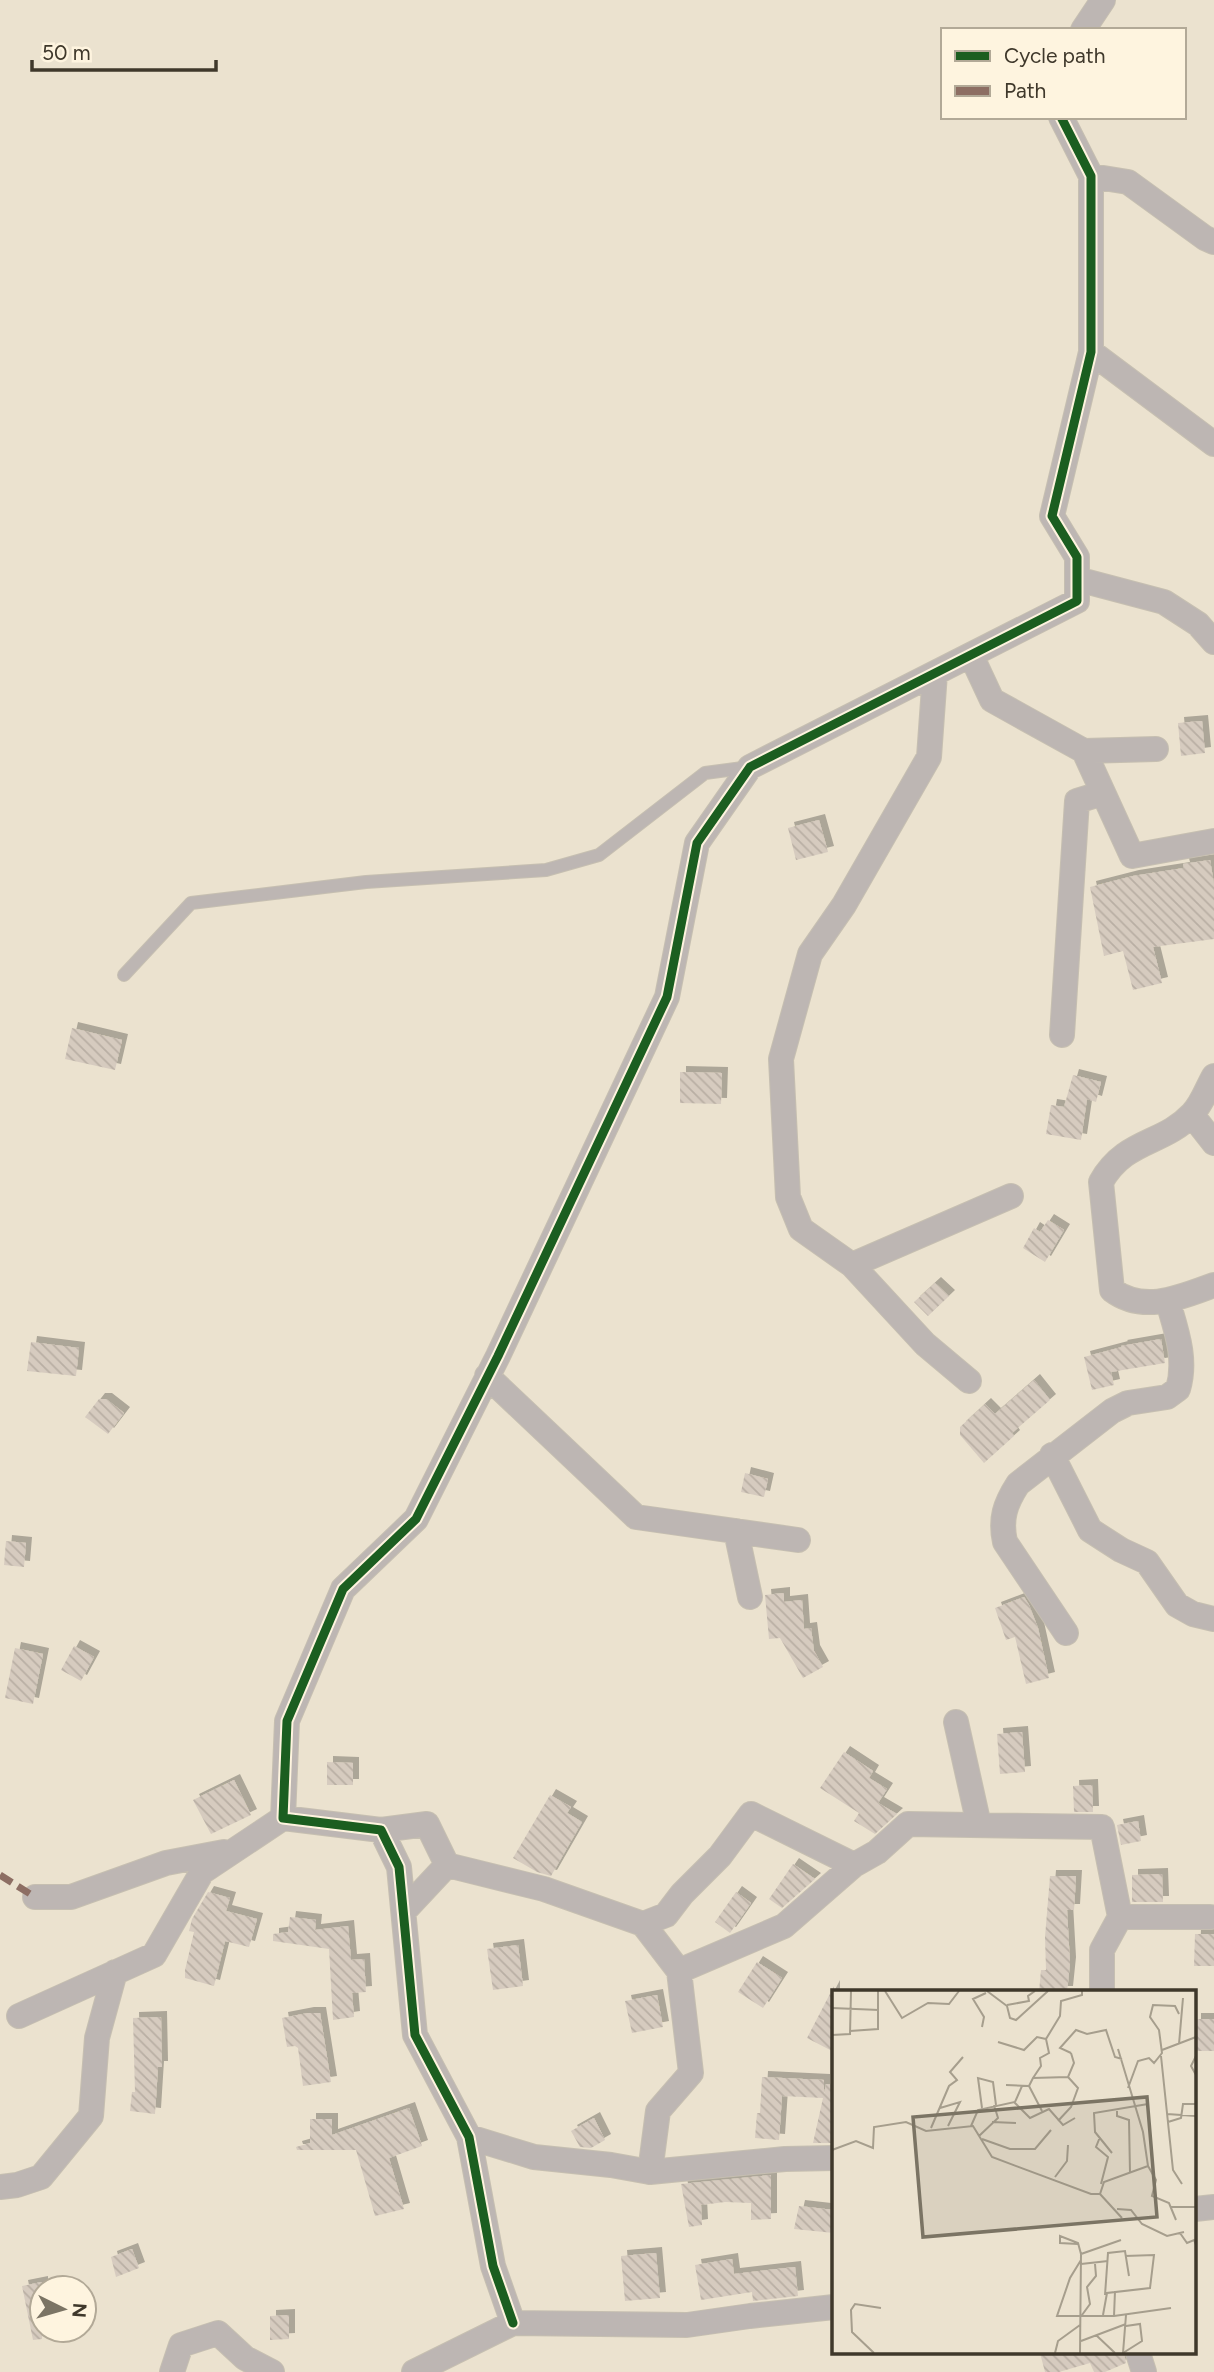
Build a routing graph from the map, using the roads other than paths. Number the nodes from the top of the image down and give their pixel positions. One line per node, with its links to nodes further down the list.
1 (1102, 0): 2 (street)
2 (1084, 28)
3 (1062, 119): 4 (street)
4 (1091, 176): 5 (street); 6 (street)
5 (1214, 242)
6 (1091, 352): 7 (street); 8 (street)
7 (1214, 444)
8 (1077, 579): 9 (street); 10 (street)
9 (1214, 642)
10 (971, 655): 11 (street); 13 (street)
11 (935, 673): 14 (street); 23 (street)
12 (1156, 749): 13 (street)
13 (1084, 751): 15 (street)
14 (750, 767): 17 (lane); 26 (street)
15 (1103, 793): 16 (street); 18 (street)
16 (1214, 841)
17 (124, 975)
18 (1062, 1035)
19 (1214, 1076): 20 (street)
20 (1192, 1115): 21 (street); 25 (street)
21 (1214, 1143)
22 (1011, 1196): 23 (street)
23 (852, 1265): 27 (street)
24 (1214, 1285): 25 (street)
25 (1168, 1302): 28 (street)
26 (488, 1376): 29 (street); 35 (street)
27 (970, 1381)
28 (1052, 1455): 32 (street); 33 (street)
29 (736, 1531): 30 (street); 31 (street)
30 (797, 1539)
31 (750, 1597)
32 (1214, 1619)
33 (1066, 1633)
34 (956, 1722): 36 (street)
35 (283, 1818): 37 (street); 38 (street)
36 (979, 1825): 40 (street); 43 (street)
37 (381, 1830): 39 (street); 42 (street)
38 (235, 1850): 41 (street); 47 (street)
39 (447, 1865): 42 (street); 45 (street)
40 (854, 1865): 45 (street); 46 (street)
41 (35, 1898)
42 (404, 1912): 50 (street)
43 (1120, 1917): 44 (street); 48 (street)
44 (1210, 1917)
45 (643, 1924): 46 (street)
46 (679, 1971): 52 (street)
47 (116, 1972): 49 (street); 53 (street)
48 (1102, 1990)
49 (19, 2015)
50 (469, 2137): 52 (street); 57 (street)
51 (832, 2158): 52 (street)
52 (650, 2172)
53 (0, 2187)
54 (1214, 2207): 55 (street)
55 (1196, 2209)
56 (832, 2307): 57 (street)
57 (513, 2323): 61 (street)
58 (1138, 2354): 62 (street)
59 (172, 2372): 60 (street)
60 (272, 2372)
61 (414, 2372)
62 (1144, 2372)

